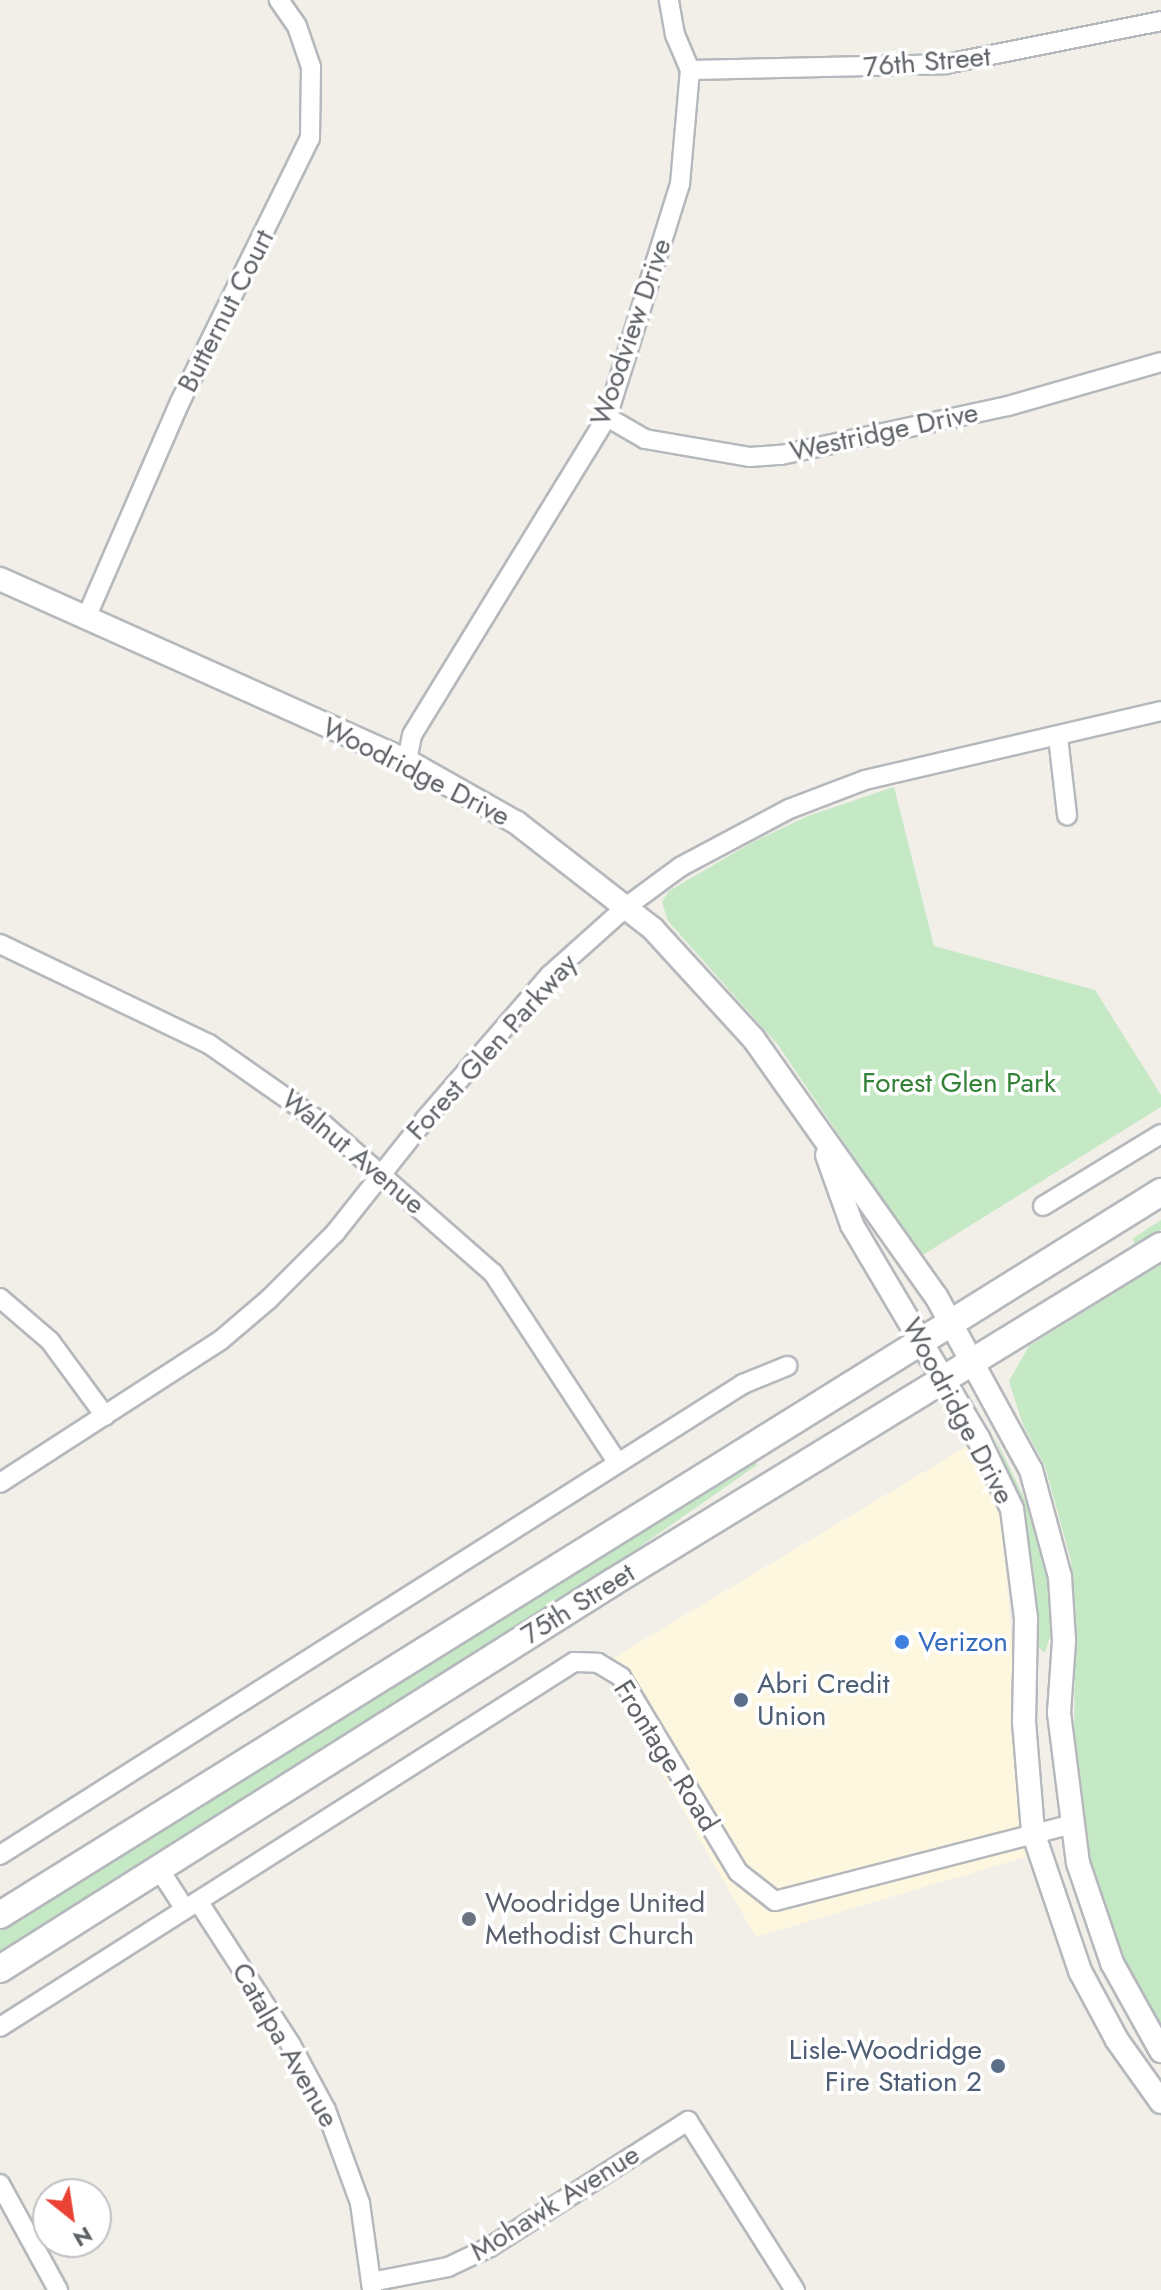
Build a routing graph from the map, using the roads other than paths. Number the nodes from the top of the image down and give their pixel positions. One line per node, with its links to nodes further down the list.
1 (279, 0): 8 (street, Butternut Court)
2 (669, 0): 4 (street, Woodview Drive)
3 (1161, 21): 4 (street, 76th Street)
4 (690, 70): 6 (street, Woodview Drive)
5 (1161, 362): 6 (street, Westridge Drive)
6 (607, 417): 11 (street, Woodview Drive)
7 (0, 579): 8 (street, Woodridge Drive)
8 (86, 618): 11 (street, Woodridge Drive)
9 (1161, 711): 10 (street, Forest Glen Parkway)
10 (1058, 737): 12 (street); 13 (street, Forest Glen Parkway)
11 (407, 761): 13 (street, Woodridge Drive)
12 (1067, 815)
13 (626, 907): 16 (street, Woodridge Drive); 17 (street, Forest Glen Parkway)
14 (0, 944): 17 (street, Walnut Avenue)
15 (1161, 1134): 19 (street)
16 (821, 1139): 22 (street, Woodridge Drive); 23 (street, Woodridge Drive)
17 (381, 1175): 27 (street, Forest Glen Parkway); 28 (street, Walnut Avenue)
18 (1161, 1192): 22 (main road, 75th Street)
19 (1043, 1206)
20 (1161, 1246): 24 (main road, 75th Street)
21 (0, 1298): 27 (street)
22 (950, 1321): 23 (main road, 75th Street); 24 (street, Woodridge Drive)
23 (921, 1339): 26 (street, Woodridge Drive); 35 (main road, 75th Street)
24 (973, 1362): 26 (main road, 75th Street); 30 (street, Woodridge Drive)
25 (787, 1366): 28 (street)
26 (944, 1380): 31 (street, Woodridge Drive); 33 (main road, 75th Street)
27 (105, 1416): 29 (street, Forest Glen Parkway)
28 (618, 1463): 32 (street)
29 (0, 1483)
30 (1073, 1824): 31 (street, Frontage Road); 38 (street, Woodridge Drive)
31 (1033, 1832): 34 (street, Frontage Road); 39 (street, Woodridge Drive)
32 (0, 1855)
33 (159, 1869): 34 (street, Catalpa Avenue); 36 (main road, 75th Street)
34 (192, 1905): 37 (street, Frontage Road); 41 (street, Catalpa Avenue)
35 (0, 1915)
36 (0, 1969)
37 (0, 2027)
38 (1161, 2051)
39 (1161, 2102)
40 (0, 2184): 42 (street)
41 (372, 2286): 43 (street, Mohawk Avenue)
42 (58, 2290)
43 (795, 2290)

